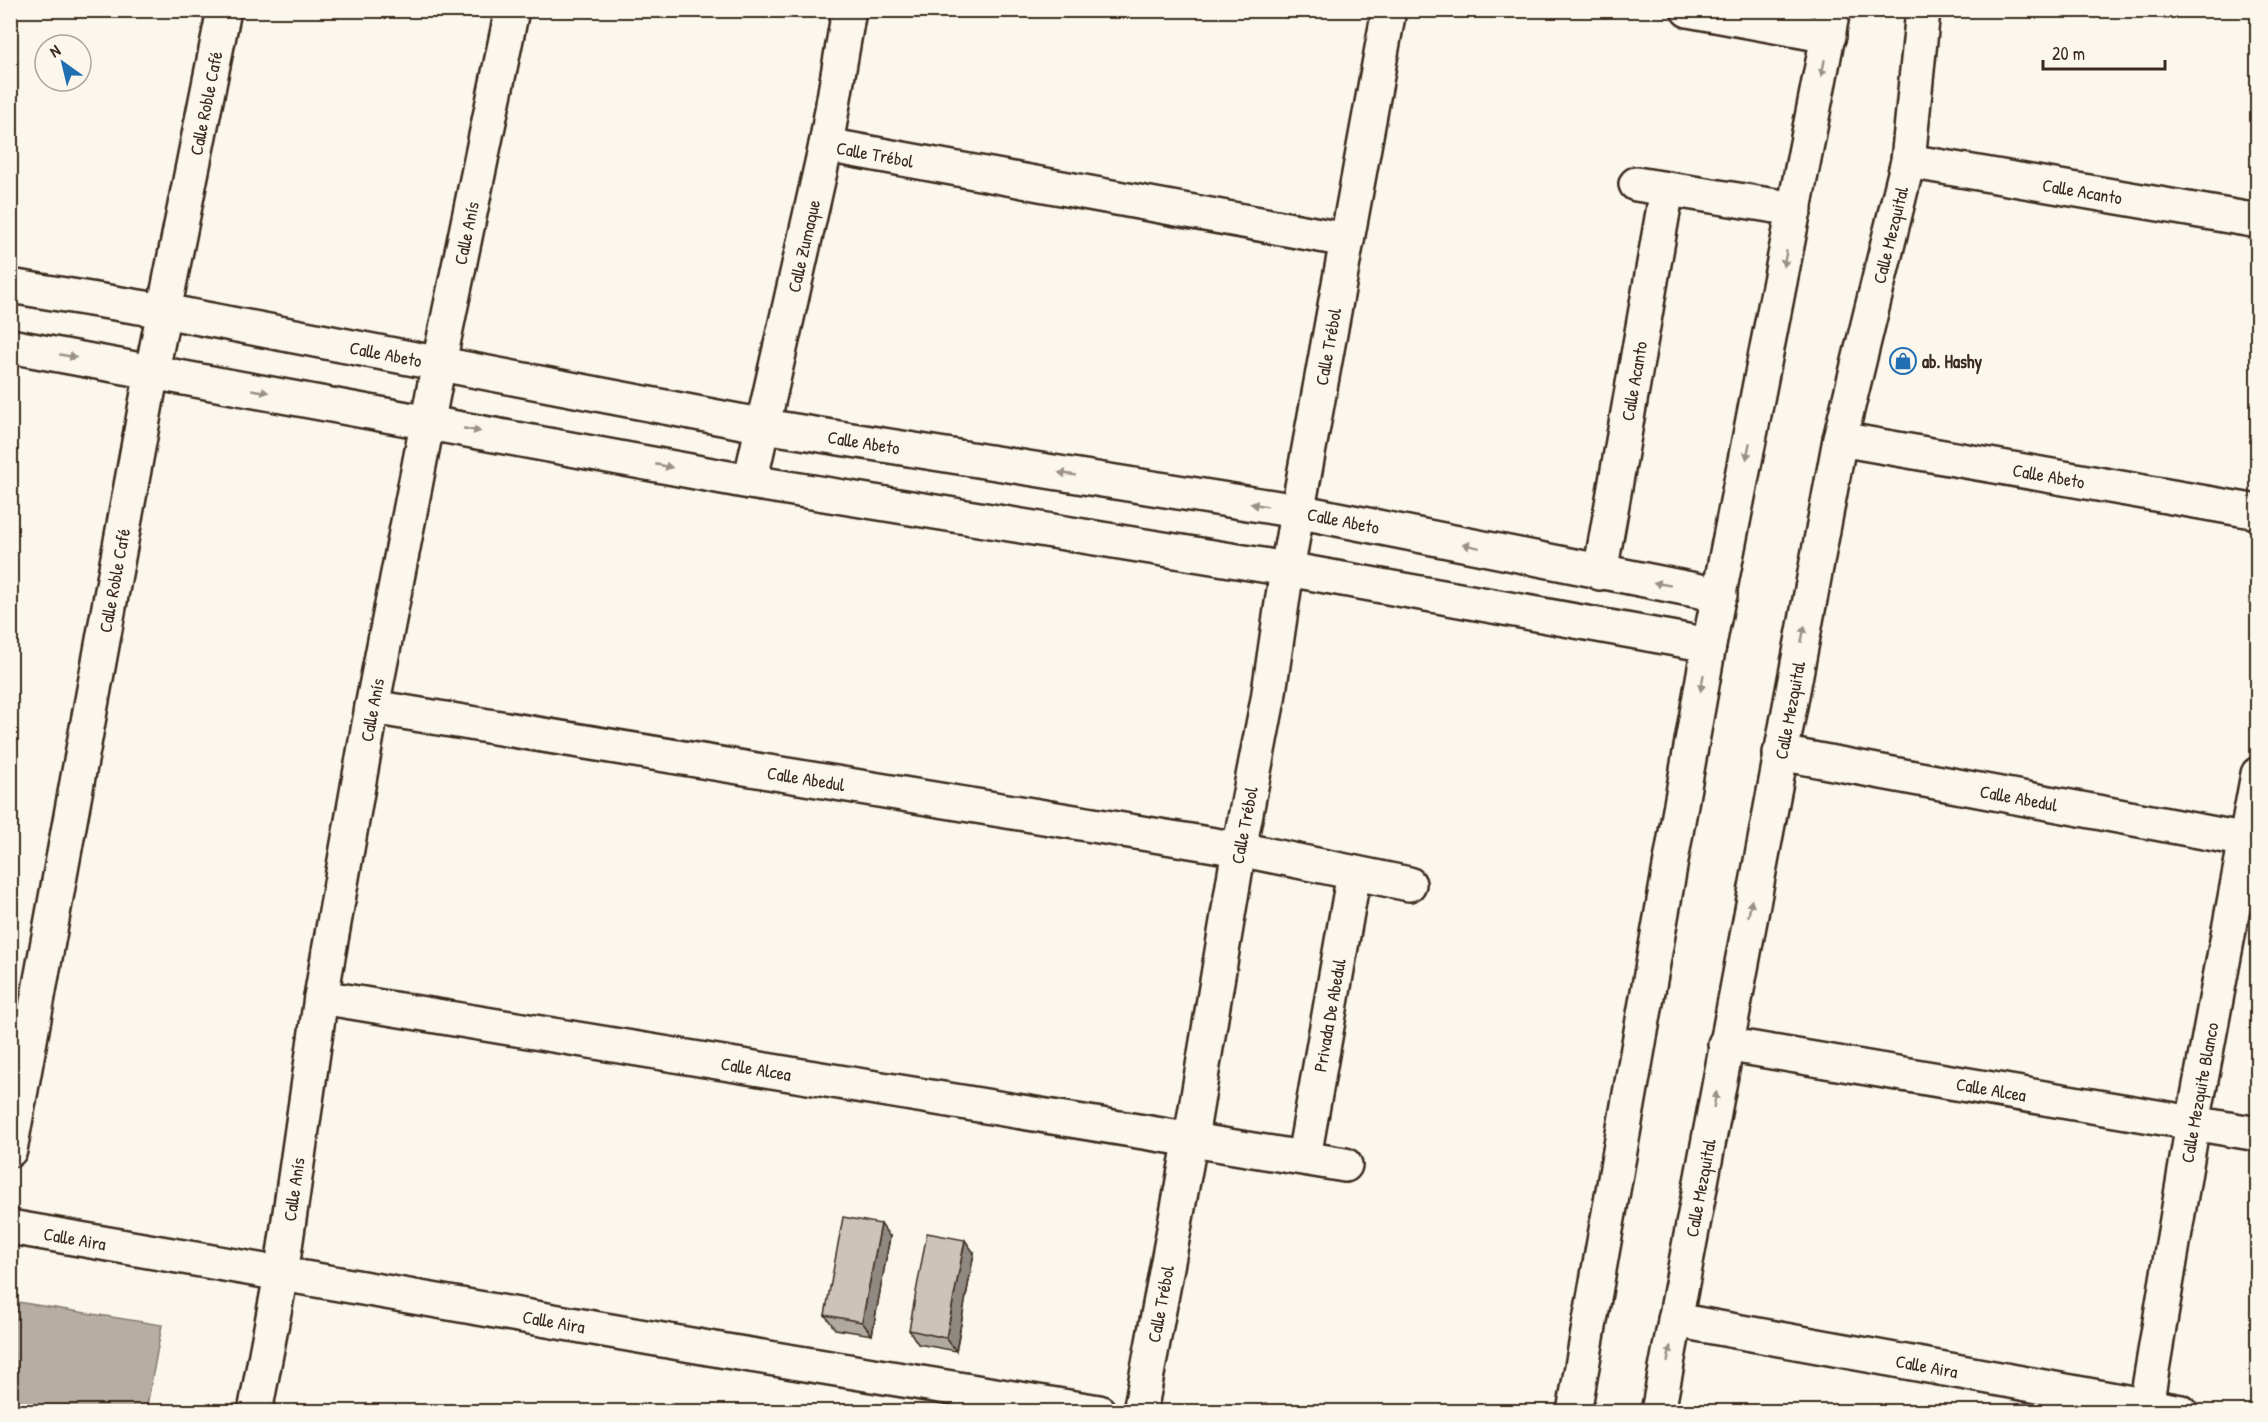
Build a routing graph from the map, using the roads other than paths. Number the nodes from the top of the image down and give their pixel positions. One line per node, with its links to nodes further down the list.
1 (224, 10): 14 (street, Calle Roble Café)
2 (512, 10): 16 (street, Calle Anís)
3 (849, 10): 8 (street, Calle Zumaque)
4 (1389, 10): 12 (street, Calle Trébol)
5 (1688, 10): 7 (street)
6 (1923, 10): 9 (street, Calle Mezquital)
7 (1831, 23): 10 (street, one-way to 10)
8 (826, 145): 12 (street, Calle Trébol); 19 (street, Calle Zumaque)
9 (1908, 161): 11 (street, Calle Acanto); 20 (street, Calle Mezquital)
10 (1795, 209): 25 (street, Calle Acanto); 26 (street, one-way to 26)
11 (2258, 221)
12 (1347, 240): 22 (street, Calle Trébol)
13 (10, 286): 14 (street, Calle Abeto)
14 (164, 311): 16 (street, Calle Abeto); 17 (street, Calle Roble Café)
15 (10, 346): 17 (street, one-way to 17)
16 (440, 363): 18 (street, Calle Anís); 19 (street, Calle Abeto)
17 (152, 371): 18 (street, one-way to 18); 40 (street, Calle Roble Café)
18 (430, 422): 21 (street, one-way to 21); 28 (street, Calle Anís)
19 (764, 426): 21 (street, Calle Zumaque); 22 (street, Calle Abeto, one-way to 19)
20 (1840, 439): 23 (street, Calle Abeto); 29 (street, Calle Mezquital, one-way to 20)
21 (750, 482): 24 (street)
22 (1297, 511): 24 (street, Calle Trébol); 25 (street, Calle Abeto, one-way to 22)
23 (2258, 512)
24 (1287, 569): 27 (street); 32 (street, Calle Trébol)
25 (1600, 573): 26 (street, Calle Abeto, one-way to 25)
26 (1720, 595): 27 (street)
27 (1709, 645): 50 (street, one-way to 50)
28 (372, 708): 32 (street, Calle Abedul); 35 (street, Calle Anís)
29 (1780, 753): 31 (street, Calle Abedul); 36 (street, Calle Mezquital, one-way to 29)
30 (2258, 774): 31 (street, Calle Mezquite Blanco)
31 (2251, 841): 37 (street, Calle Mezquite Blanco)
32 (1239, 849): 33 (street); 39 (street, Calle Trébol)
33 (1354, 873): 34 (street); 41 (street, Privada De Abedul)
34 (1409, 884)
35 (321, 997): 39 (street, Calle Alcea); 44 (street, Calle Anís)
36 (1725, 1044): 37 (street, Calle Alcea); 45 (street, Calle Mezquital, one-way to 36)
37 (2193, 1123): 38 (street, Calle Alcea); 46 (street, Calle Mezquite Blanco)
38 (2258, 1134)
39 (1191, 1138): 41 (street); 49 (street, Calle Trébol)
40 (10, 1150)
41 (1304, 1157): 42 (street)
42 (1345, 1165)
43 (10, 1227): 44 (street, Calle Aira)
44 (281, 1275): 47 (street, Calle Anís); 48 (street, Calle Aira)
45 (1675, 1320): 46 (street, Calle Aira); 51 (street, Calle Mezquital, one-way to 45)
46 (2146, 1408): 52 (street, Calle Aira)
47 (255, 1412)
48 (1099, 1412)
49 (1140, 1412)
50 (1574, 1412)
51 (1658, 1412)
52 (2181, 1412)

